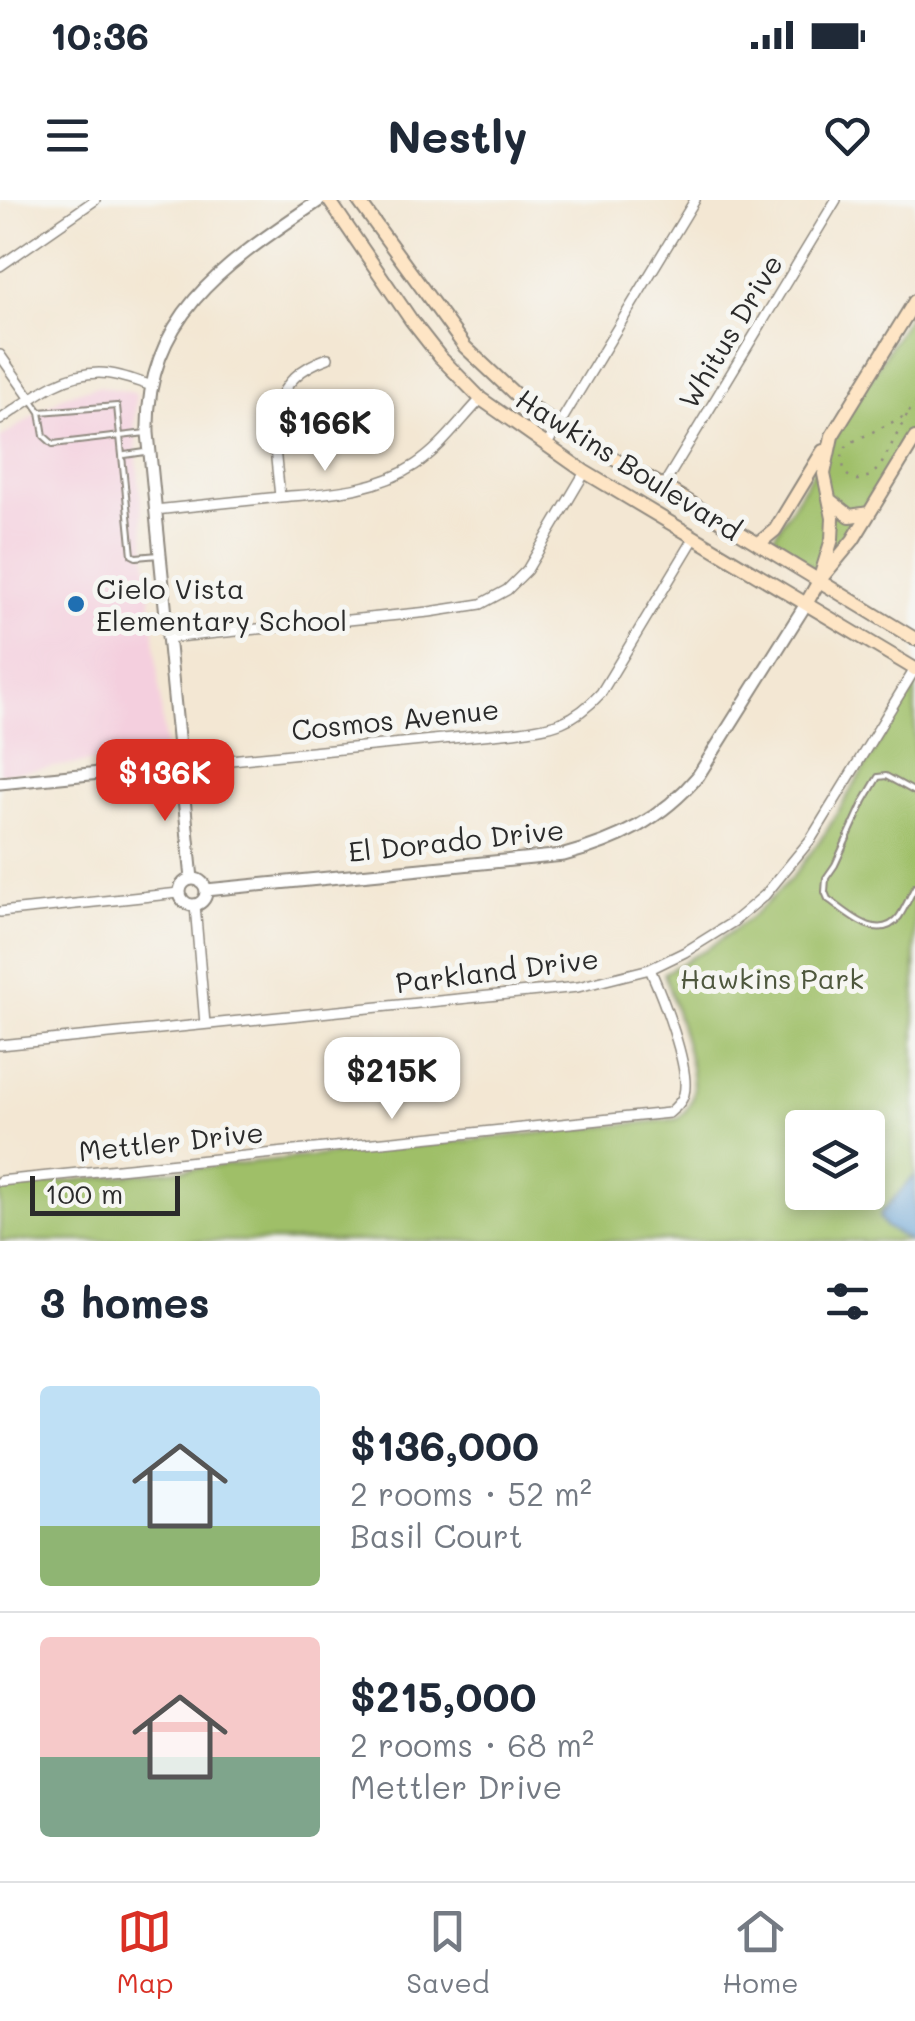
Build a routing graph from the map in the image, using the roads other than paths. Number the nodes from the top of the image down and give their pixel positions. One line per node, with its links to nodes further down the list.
1 (95, 200): 7 (street)
2 (320, 200): 11 (street)
3 (329, 200): 13 (main road, Hawkins Boulevard)
4 (358, 200): 16 (main road, Hawkins Boulevard)
5 (695, 200): 16 (street)
6 (836, 200): 25 (street, Whitus Drive)
7 (0, 266)
8 (915, 301): 19 (main road)
9 (0, 356): 12 (street)
10 (328, 358): 26 (street)
11 (152, 386): 12 (street); 17 (street)
12 (31, 399): 14 (lane); 15 (street)
13 (481, 399): 21 (main road, Hawkins Boulevard); 26 (street)
14 (40, 412): 18 (lane); 18 (lane)
15 (0, 420)
16 (558, 425): 21 (street); 25 (main road, Hawkins Boulevard)
17 (148, 433): 18 (lane); 22 (street)
18 (121, 436): 23 (lane)
19 (832, 436): 27 (main road); 31 (main road)
20 (915, 438): 29 (main road)
21 (546, 446): 24 (main road, Hawkins Boulevard)
22 (150, 452): 23 (lane); 28 (street)
23 (123, 455): 32 (lane)
24 (586, 472): 30 (main road, Hawkins Boulevard); 35 (street)
25 (663, 486): 31 (main road, Hawkins Boulevard)
26 (280, 497): 28 (street)
27 (829, 499): 29 (main road); 33 (main road)
28 (155, 510): 32 (street)
29 (869, 513): 33 (main road)
30 (695, 537): 34 (main road, Hawkins Boulevard); 38 (street, Cosmos Avenue)
31 (758, 544): 33 (main road, Hawkins Boulevard)
32 (160, 554): 35 (street)
33 (820, 581): 34 (main road, El Dorado Drive); 36 (main road, Hawkins Boulevard)
34 (806, 604): 37 (main road, Hawkins Boulevard); 43 (street, El Dorado Drive)
35 (168, 638): 38 (street)
36 (915, 639)
37 (915, 669): 47 (street, Parkland Drive)
38 (180, 765): 39 (street, Cosmos Avenue); 41 (street)
39 (0, 783)
40 (915, 792): 42 (lane)
41 (192, 879): 43 (street); 44 (street)
42 (915, 887)
43 (206, 890): 45 (street)
44 (179, 893): 45 (street); 46 (street)
45 (194, 905): 48 (street)
46 (0, 912)
47 (650, 969): 48 (street, Parkland Drive); 50 (street, Mettler Drive)
48 (206, 1024): 49 (street, Parkland Drive)
49 (0, 1045)
50 (0, 1181)

